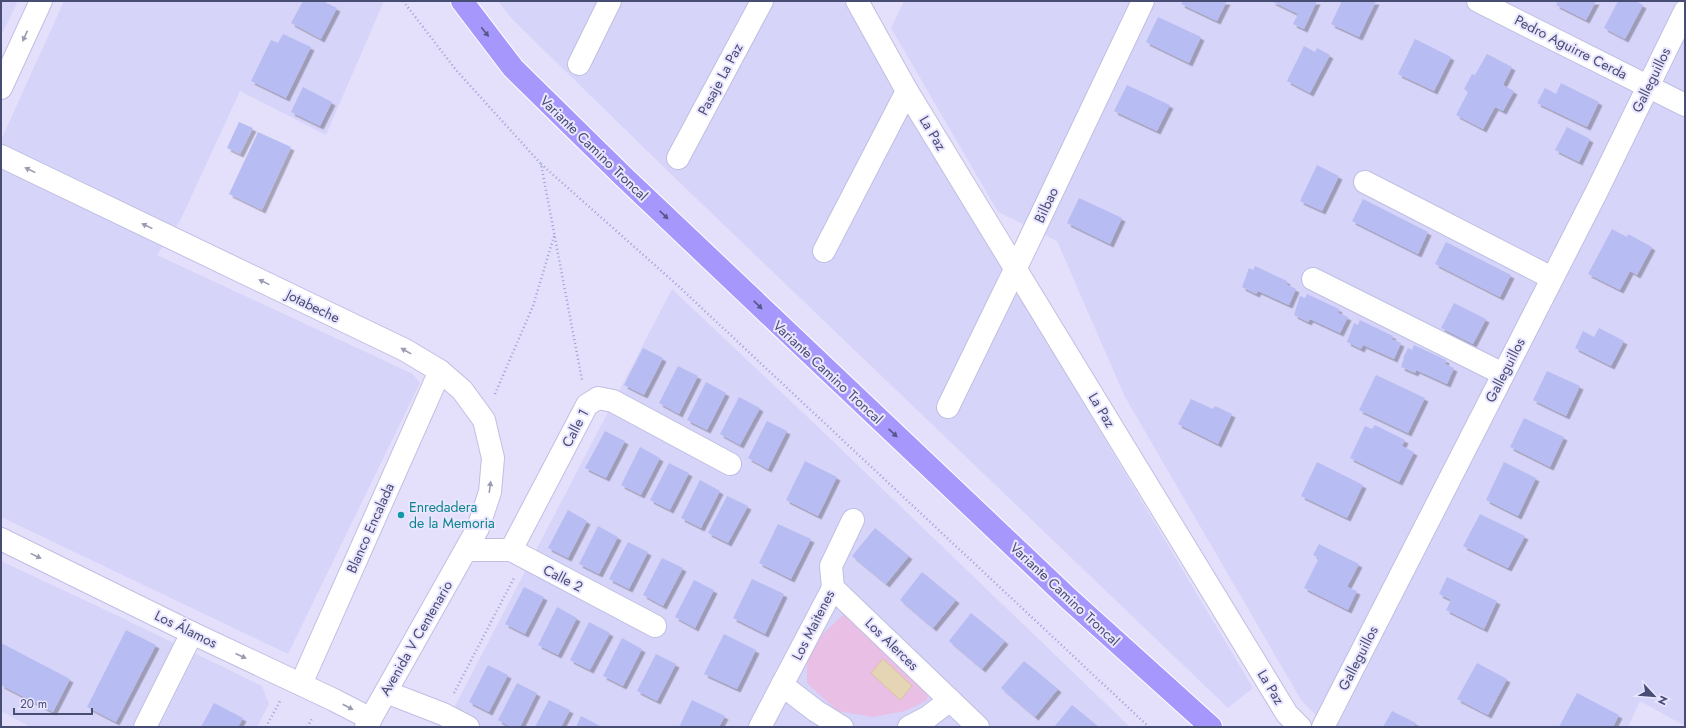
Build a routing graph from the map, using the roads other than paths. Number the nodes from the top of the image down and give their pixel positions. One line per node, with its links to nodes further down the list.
1 (41, 1): 11 (street, one-way to 11)
2 (462, 1): 43 (main road, Variante Camino Troncal, one-way to 43)
3 (610, 1): 9 (street)
4 (762, 1): 15 (street, Pasaje La Paz)
5 (857, 1): 12 (street, La Paz)
6 (1143, 1): 18 (street, Bilbao)
7 (1478, 1): 10 (street, Pedro Aguirre Cerda)
8 (1685, 11): 10 (street, Galleguillos)
9 (579, 64)
10 (1648, 86): 13 (street, Pedro Aguirre Cerda); 19 (street, Galleguillos)
11 (1, 88)
12 (907, 90): 17 (street); 18 (street, La Paz)
13 (1685, 105)
14 (1, 156): 21 (street, Jotabeche, one-way to 14)
15 (678, 158)
16 (1365, 182): 19 (street)
17 (824, 251)
18 (1016, 269): 23 (street, Bilbao); 44 (street, La Paz)
19 (1552, 278): 22 (street, Galleguillos)
20 (1313, 279): 22 (street)
21 (440, 371): 27 (street, Jotabeche, one-way to 21); 32 (street, Blanco Encalada)
22 (1503, 374): 45 (street, Galleguillos)
23 (948, 408)
24 (730, 464): 28 (street, Calle 1)
25 (853, 520): 29 (street, Los Maitenes)
26 (1, 539): 31 (street, Los Álamos, one-way to 31)
27 (467, 550): 28 (street, Calle 2); 34 (street, Avenida V Centenario)
28 (511, 550): 30 (street, Calle 2)
29 (833, 588): 33 (street, Los Maitenes); 35 (street, Los Alerces)
30 (655, 626)
31 (192, 633): 32 (street, Los Álamos, one-way to 32); 37 (street)
32 (301, 684): 36 (street, Los Álamos, one-way to 36)
33 (782, 685): 39 (street, Los Maitenes); 40 (street)
34 (386, 692): 36 (street, Avenida V Centenario); 38 (street)
35 (950, 700): 41 (street); 42 (street, Los Alerces)
36 (368, 723)
37 (145, 727)
38 (468, 727)
39 (760, 727)
40 (842, 727)
41 (910, 727)
42 (978, 727)
43 (1211, 727)
44 (1300, 727)
45 (1323, 727)

